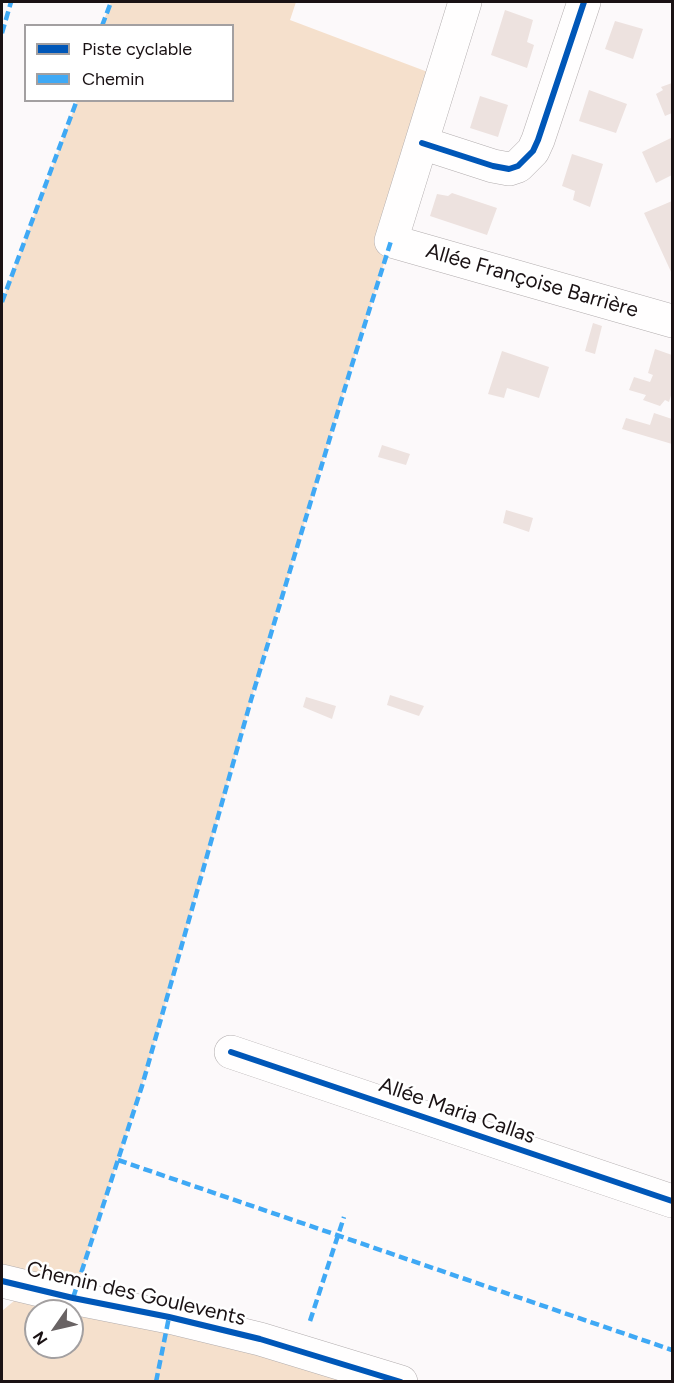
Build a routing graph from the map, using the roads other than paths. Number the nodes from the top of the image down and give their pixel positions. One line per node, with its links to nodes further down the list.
1 (465, 2): 3 (street)
2 (584, 2): 3 (street)
3 (422, 143): 4 (street, Allée Françoise Barrière)
4 (672, 321)
5 (231, 1052): 6 (street, Allée Maria Callas)
6 (672, 1202)
7 (2, 1281): 8 (street, Chemin des Goulevents)
8 (401, 1382)

